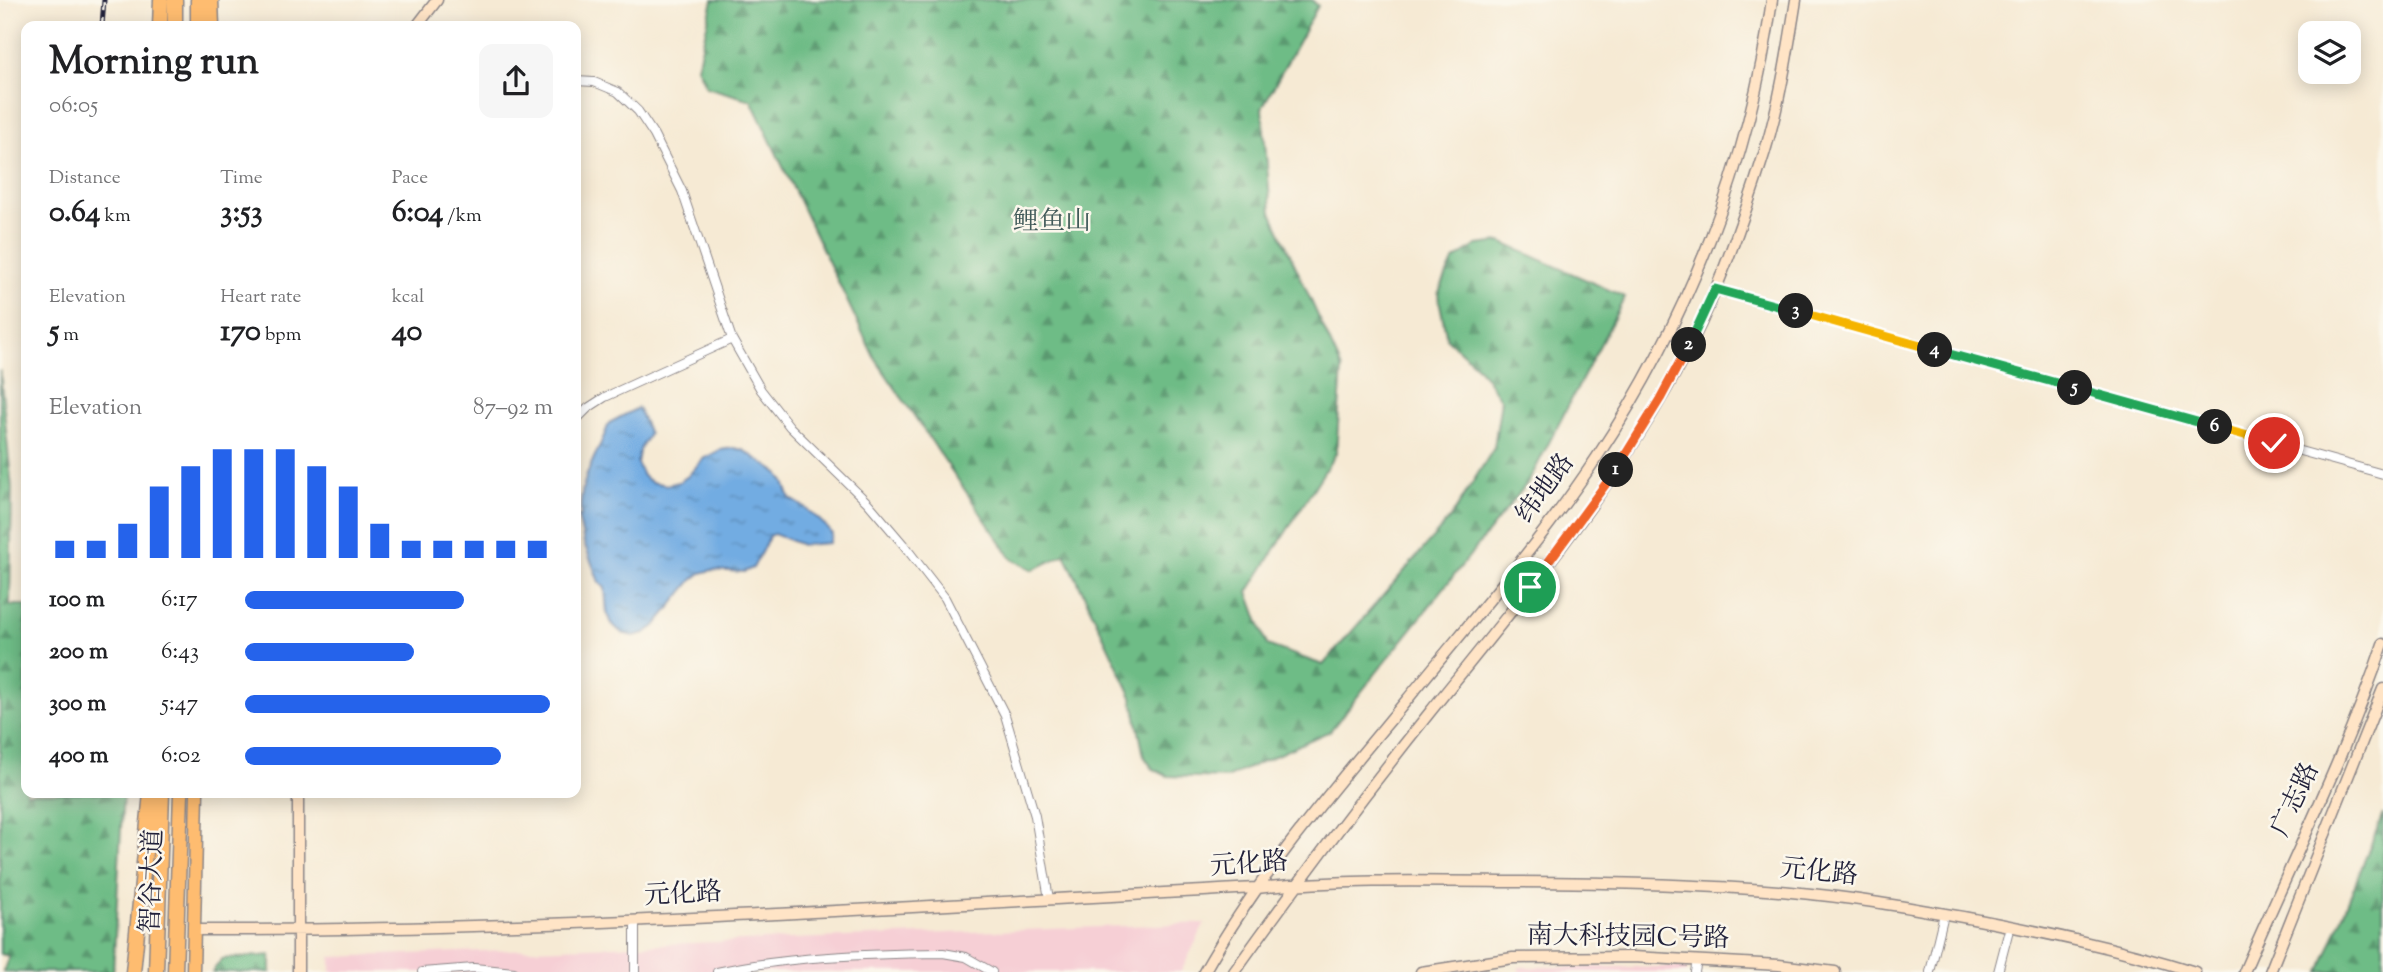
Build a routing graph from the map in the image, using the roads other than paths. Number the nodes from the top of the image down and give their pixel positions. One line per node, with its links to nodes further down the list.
1 (163, 0): 8 (highway)
2 (175, 0): 9 (highway)
3 (200, 0): 10 (highway); 11 (main road)
4 (211, 0): 12 (highway)
5 (437, 0): 13 (street)
6 (1772, 0): 28 (street, 纬地路)
7 (1796, 0): 15 (street, 纬地路)
8 (162, 21)
9 (175, 21)
10 (198, 21)
11 (203, 21)
12 (212, 21)
13 (421, 21)
14 (581, 81): 16 (street)
15 (1715, 289): 18 (street); 27 (street, 纬地路)
16 (732, 339): 17 (street); 29 (street)
17 (581, 415)
18 (2383, 474)
19 (2383, 645): 55 (street, 广志路)
20 (2383, 689): 56 (street, 广志路)
21 (151, 798): 36 (highway)
22 (152, 798): 37 (highway)
23 (162, 798): 38 (highway, 智谷大道)
24 (181, 798): 39 (highway, 智谷大道)
25 (197, 798): 33 (main road, 智谷大道)
26 (298, 798): 34 (street)
27 (1297, 884): 28 (street, 元化路); 30 (street, 元化路); 48 (street, 纬地路)
28 (1257, 888): 29 (street, 元化路); 47 (street, 纬地路)
29 (1049, 899): 31 (street, 元化路)
30 (1944, 914): 32 (street, 元化路); 52 (street)
31 (635, 920): 34 (street, 元化路); 44 (street)
32 (2010, 926): 53 (street); 54 (street, 元化路)
33 (195, 930): 34 (street, 元化路); 40 (main road, 智谷大道)
34 (298, 930): 41 (street)
35 (1697, 960): 49 (street, 南大科技园C号路); 50 (street); 51 (street, 南大科技园C号路)
36 (133, 972)
37 (141, 972)
38 (156, 972)
39 (175, 972)
40 (193, 972)
41 (298, 972)
42 (422, 972): 43 (street)
43 (514, 972)
44 (635, 972)
45 (717, 972): 46 (street)
46 (992, 972)
47 (1204, 972)
48 (1234, 972)
49 (1421, 972)
50 (1695, 972)
51 (1835, 972)
52 (1930, 972)
53 (1998, 972)
54 (2195, 972)
55 (2244, 972)
56 (2270, 972)

